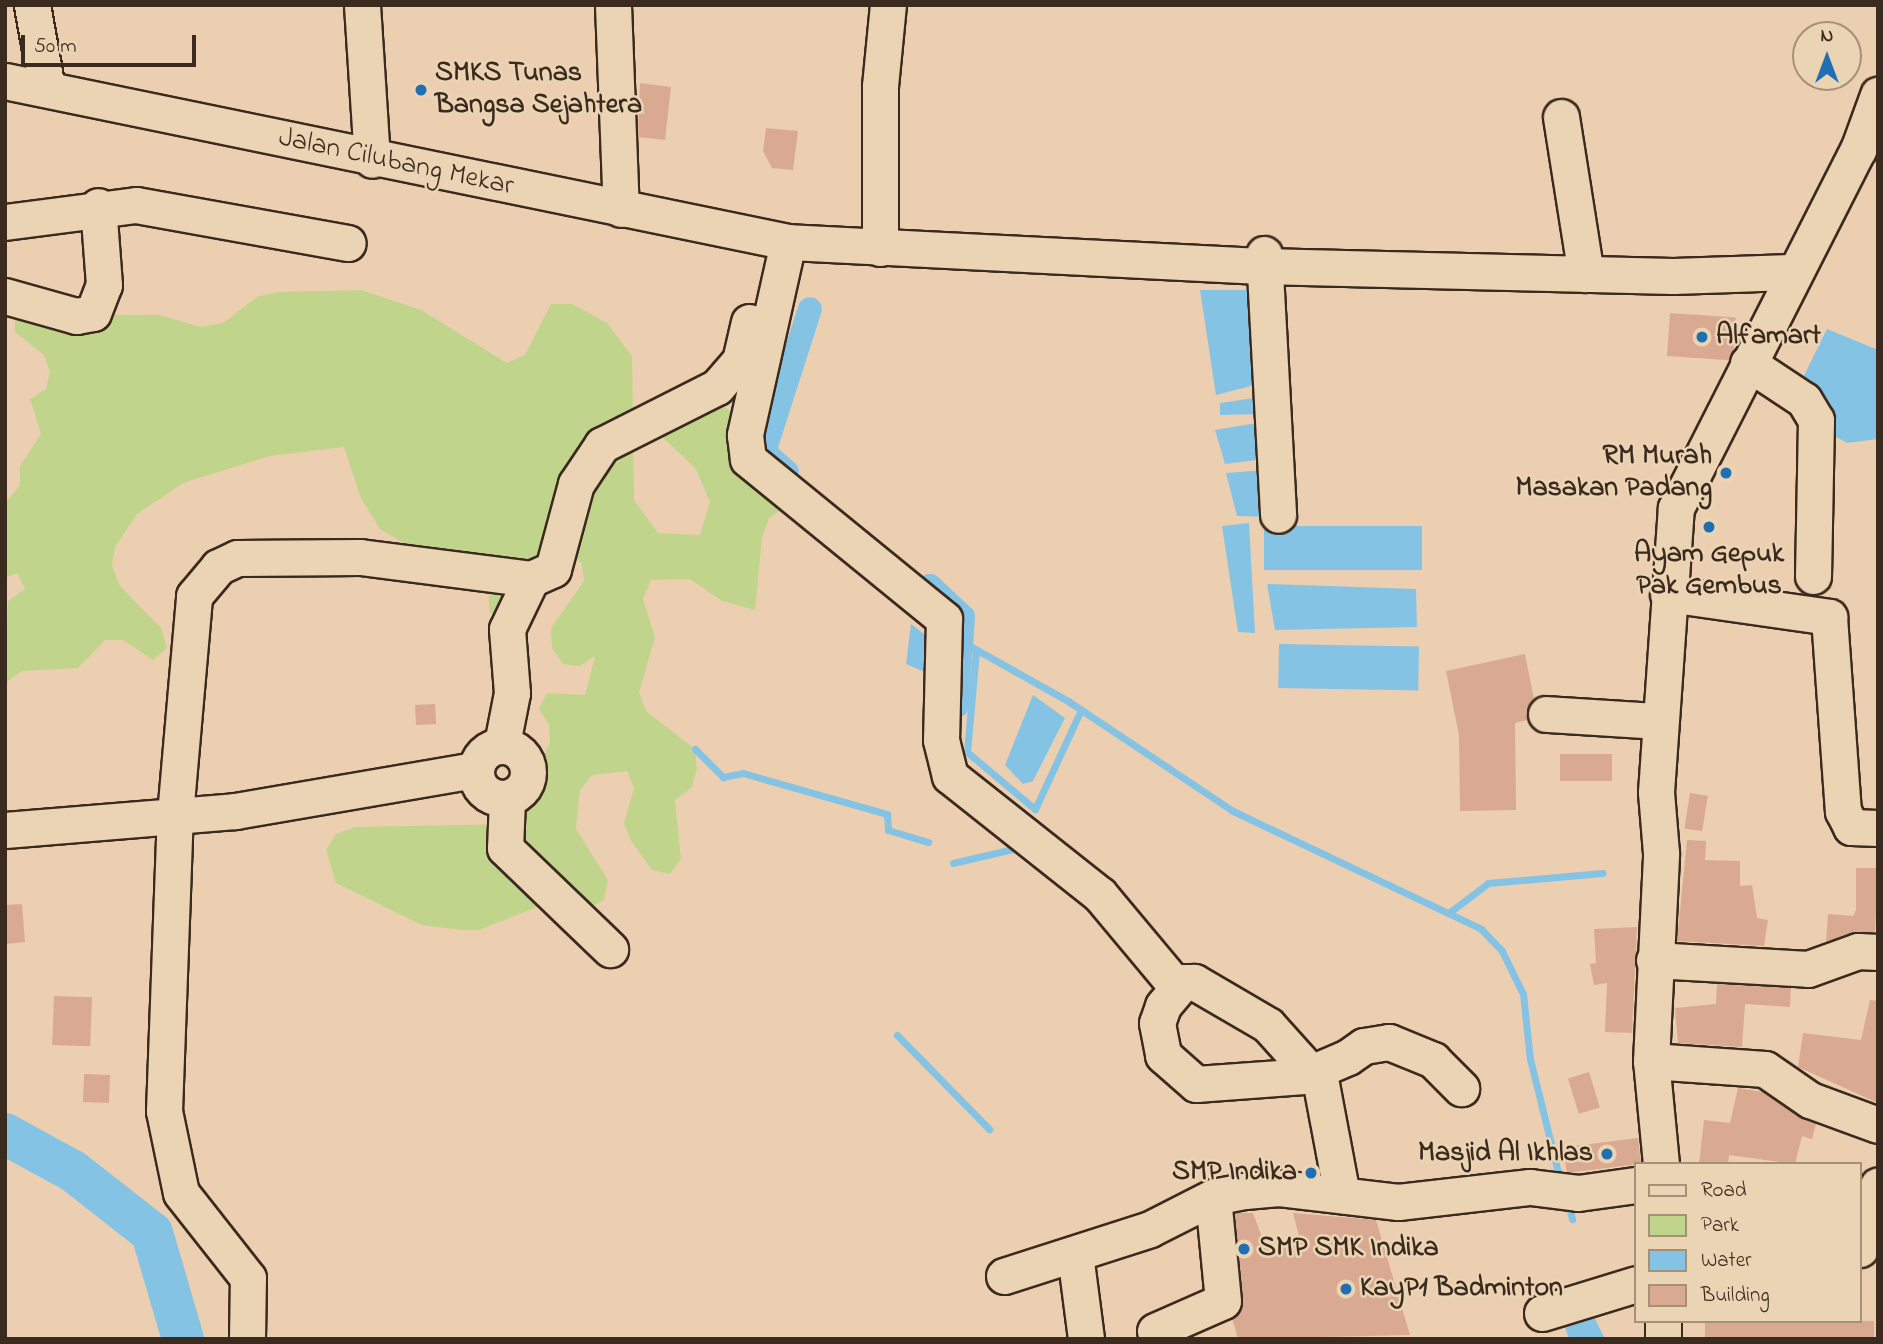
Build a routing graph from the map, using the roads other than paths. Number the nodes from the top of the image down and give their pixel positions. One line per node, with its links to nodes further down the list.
1 (32, 5): 6 (street)
2 (362, 5): 10 (street)
3 (613, 5): 12 (street)
4 (888, 5): 16 (street)
5 (5, 81): 6 (street, Jalan Cilubang Mekar)
6 (47, 88): 10 (street, Jalan Cilubang Mekar)
7 (1878, 95): 9 (street)
8 (1561, 117): 19 (street)
9 (1868, 154): 18 (street)
10 (372, 160): 12 (street, Jalan Cilubang Mekar)
11 (98, 206): 13 (street); 15 (street); 20 (street)
12 (621, 209): 14 (street, Jalan Cilubang Mekar)
13 (5, 222)
14 (778, 240): 16 (street, Jalan Cilubang Mekar); 24 (street); 37 (street)
15 (348, 243)
16 (880, 248): 17 (street, Jalan Cilubang Mekar)
17 (1263, 260): 19 (street, Jalan Cilubang Mekar); 22 (street)
18 (1791, 272): 19 (street, Jalan Cilubang Mekar); 21 (street)
19 (1586, 274)
20 (5, 296)
21 (1748, 363): 23 (street); 25 (street)
22 (1278, 515)
23 (1813, 576)
24 (531, 579): 28 (street); 31 (street)
25 (1668, 594): 27 (street); 32 (street)
26 (1546, 714): 27 (street)
27 (1658, 721): 36 (street)
28 (502, 744): 29 (street); 30 (street)
29 (475, 770): 30 (street); 31 (street)
30 (507, 799): 34 (street)
31 (175, 815): 33 (street); 53 (street)
32 (1878, 828)
33 (5, 830)
34 (611, 949)
35 (1878, 952): 36 (street)
36 (1654, 960): 38 (street)
37 (1177, 987): 39 (street); 39 (street)
38 (1651, 1061): 41 (street); 42 (street)
39 (1316, 1079): 40 (street); 45 (street)
40 (1461, 1088)
41 (1878, 1125)
42 (1661, 1162)
43 (1634, 1185): 45 (street)
44 (1878, 1185): 47 (street)
45 (1342, 1195): 46 (street)
46 (1213, 1197): 48 (street); 52 (street)
47 (1862, 1242)
48 (1074, 1254): 49 (street); 54 (street)
49 (1004, 1276)
50 (1634, 1285): 51 (street)
51 (1542, 1313)
52 (1155, 1331)
53 (247, 1339)
54 (1086, 1339)

